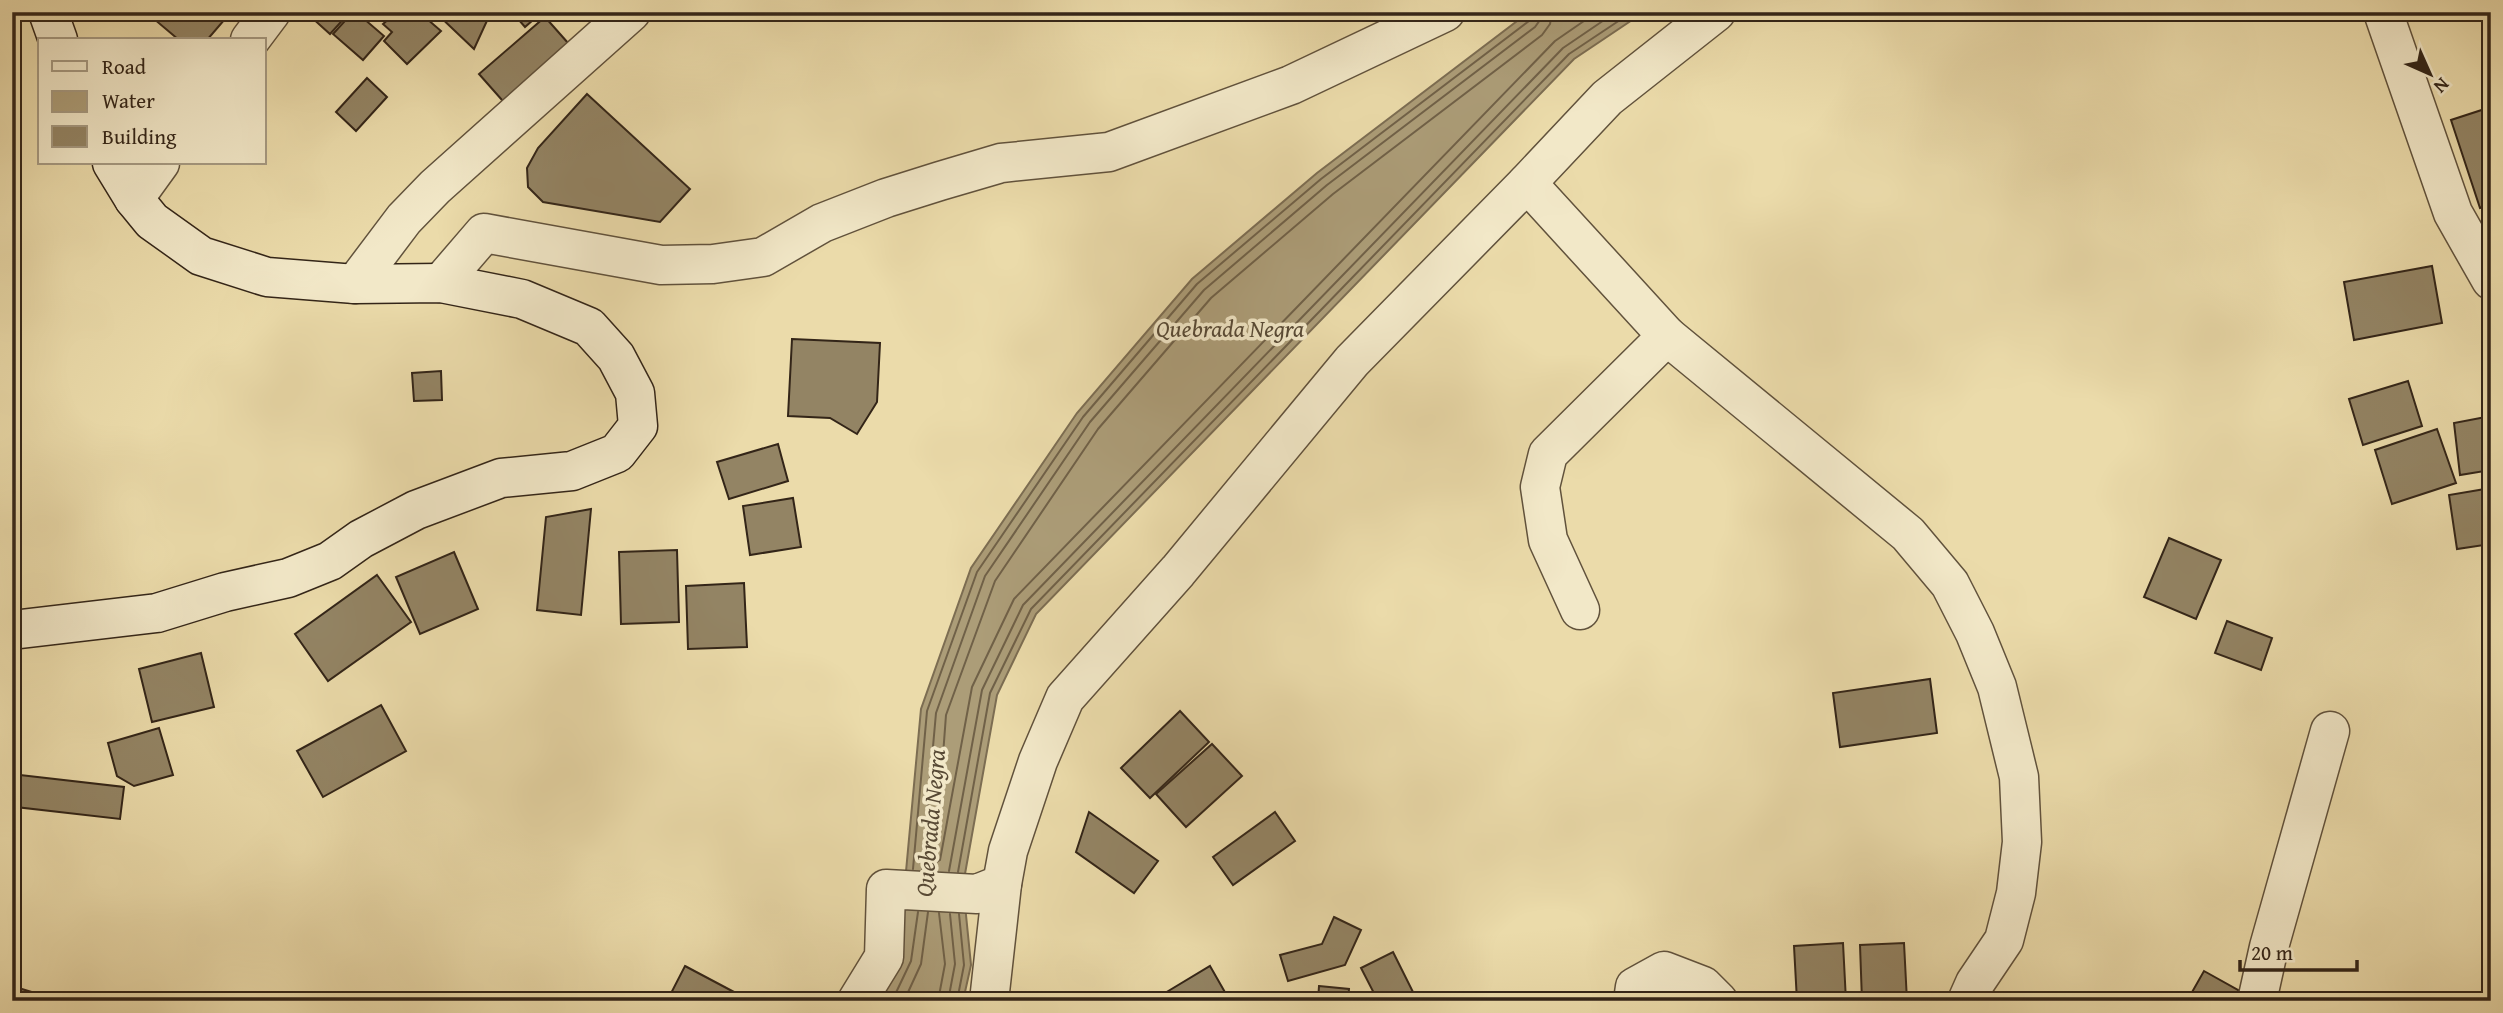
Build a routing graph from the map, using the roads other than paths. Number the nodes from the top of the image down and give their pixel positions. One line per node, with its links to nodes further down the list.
1 (48, 12): 7 (street)
2 (271, 12): 8 (street)
3 (631, 12): 15 (street)
4 (1445, 12): 14 (street)
5 (1716, 12): 11 (street)
6 (2383, 12): 13 (street)
7 (57, 38)
8 (252, 38)
9 (114, 164): 12 (street)
10 (159, 164): 12 (street)
11 (1527, 183): 16 (street); 20 (street)
12 (134, 199): 15 (street)
13 (2491, 280)
14 (441, 283): 15 (street); 18 (street)
15 (355, 284)
16 (1667, 336): 17 (street); 25 (street)
17 (1580, 610)
18 (12, 630)
19 (2330, 731): 26 (street)
20 (989, 889): 21 (street); 22 (street)
21 (857, 1001)
22 (989, 1001)
23 (1633, 1001): 24 (street)
24 (1718, 1001)
25 (1968, 1001)
26 (2257, 1001)

